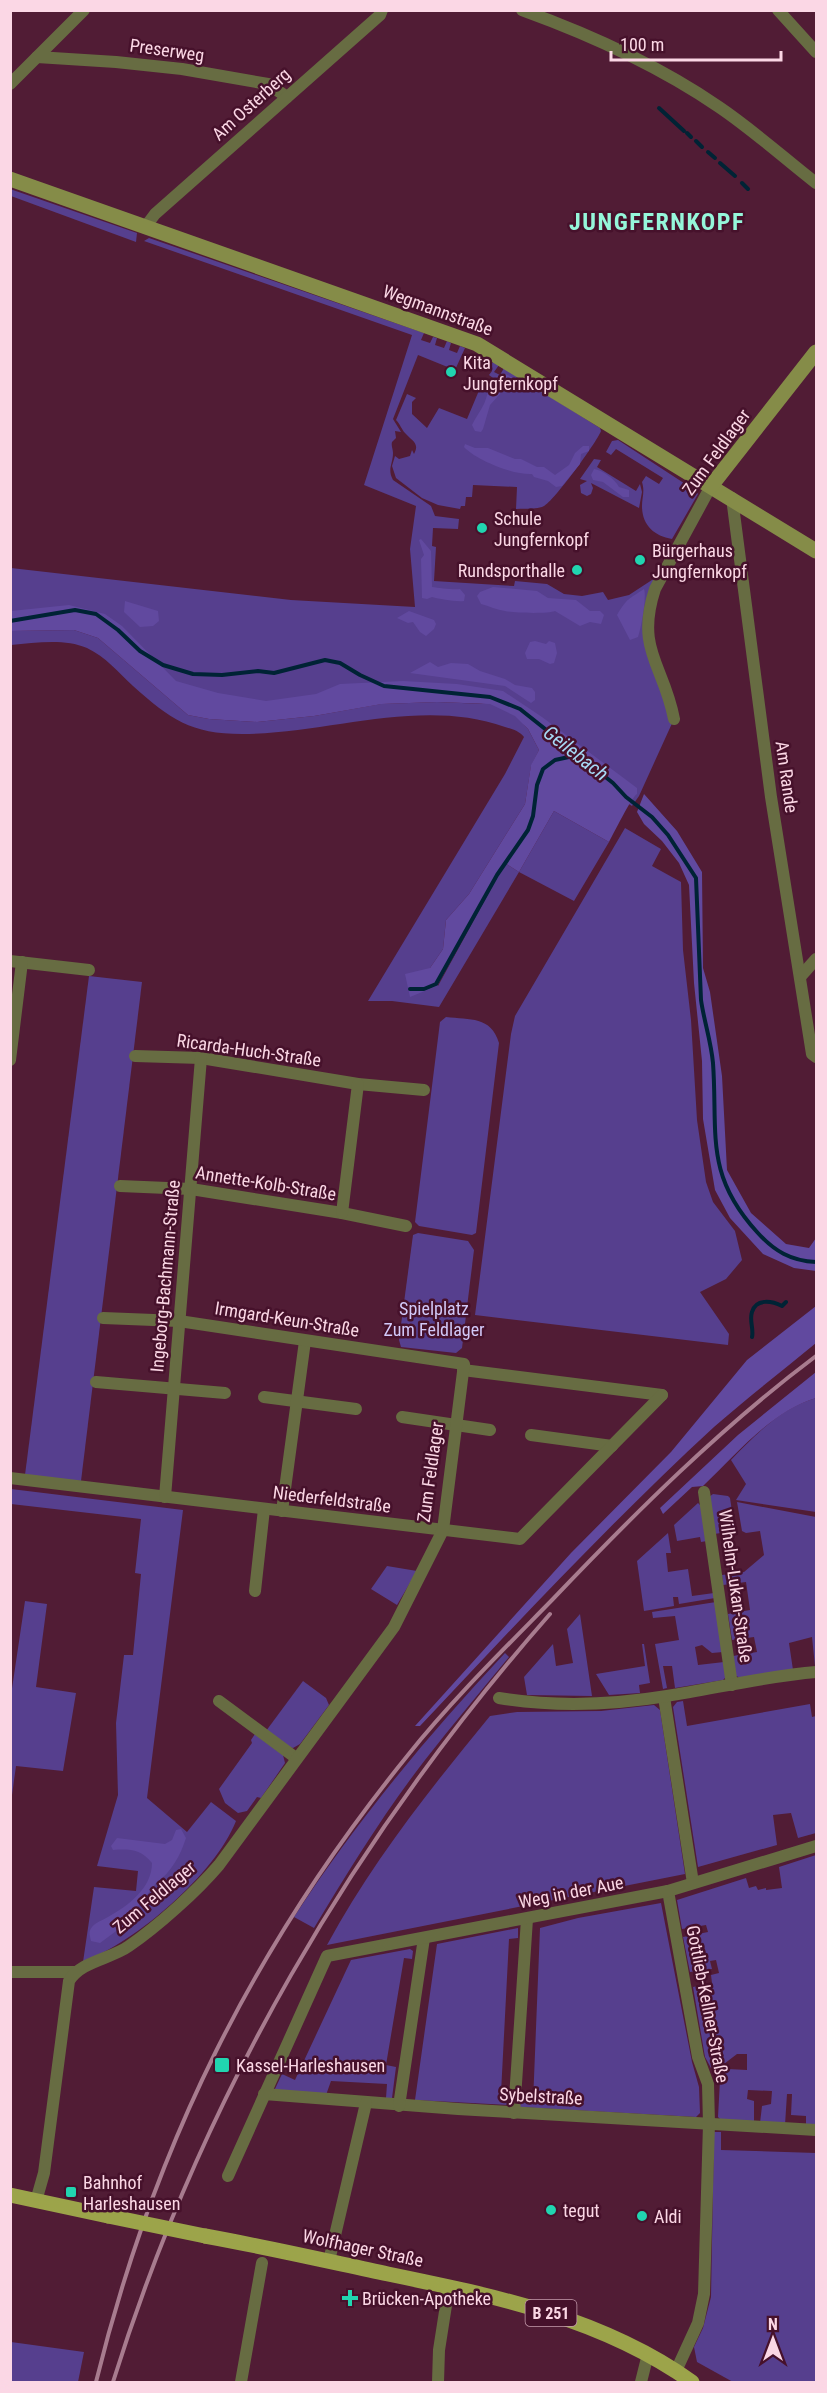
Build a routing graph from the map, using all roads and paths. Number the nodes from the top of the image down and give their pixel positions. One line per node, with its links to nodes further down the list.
1 (84, 10): 6 (street)
2 (382, 10): 8 (street, Am Osterberg)
3 (522, 10): 10 (street)
4 (778, 10): 5 (street)
5 (816, 52)
6 (37, 57): 7 (street); 8 (street, Preserweg)
7 (10, 84)
8 (287, 97): 11 (street, Am Osterberg)
9 (10, 179): 11 (street, Wegmannstraße)
10 (816, 183)
11 (146, 226): 13 (street, Wegmannstraße)
12 (816, 352): 13 (street, Zum Feldlager)
13 (711, 486): 14 (street, Wegmannstraße); 16 (street, Zum Feldlager)
14 (732, 498): 15 (street, Wegmannstraße); 20 (street, Am Rande)
15 (816, 551)
16 (674, 719)
17 (816, 959): 20 (street)
18 (16, 961): 19 (street); 24 (street)
19 (89, 970)
20 (801, 976): 22 (street, Am Rande)
21 (135, 1056): 23 (street, Ricarda-Huch-Straße)
22 (816, 1057)
23 (201, 1058): 25 (street, Ricarda-Huch-Straße); 28 (street, Ingeborg-Bachmann-Straße)
24 (10, 1060)
25 (358, 1084): 26 (street, Ricarda-Huch-Straße); 29 (street)
26 (424, 1090)
27 (120, 1186): 28 (street, Annette-Kolb-Straße)
28 (191, 1189): 29 (street, Annette-Kolb-Straße); 32 (street, Ingeborg-Bachmann-Straße)
29 (342, 1213): 30 (street, Annette-Kolb-Straße)
30 (406, 1226)
31 (103, 1318): 32 (street, Irmgard-Keun-Straße)
32 (179, 1321): 33 (street, Irmgard-Keun-Straße); 36 (street, Ingeborg-Bachmann-Straße)
33 (305, 1341): 34 (street, Irmgard-Keun-Straße); 40 (street)
34 (464, 1367): 38 (street, Irmgard-Keun-Straße); 43 (street, Zum Feldlager)
35 (96, 1382): 36 (street)
36 (174, 1388): 37 (street); 49 (street, Ingeborg-Bachmann-Straße)
37 (225, 1393)
38 (662, 1395): 46 (street, Niederfeldstraße)
39 (264, 1397): 40 (street)
40 (297, 1400): 41 (street); 51 (street)
41 (356, 1409)
42 (402, 1417): 43 (street)
43 (456, 1426): 44 (street); 52 (street, Zum Feldlager)
44 (490, 1430)
45 (531, 1436): 46 (street)
46 (612, 1446): 52 (street, Niederfeldstraße)
47 (10, 1478): 49 (street, Niederfeldstraße)
48 (704, 1492): 55 (street, Wilhelm-Lukan-Straße)
49 (165, 1497): 50 (street, Niederfeldstraße)
50 (264, 1509): 51 (street, Niederfeldstraße); 53 (street)
51 (282, 1511): 52 (street, Niederfeldstraße)
52 (443, 1530): 59 (street, Zum Feldlager)
53 (255, 1591)
54 (816, 1672): 55 (street, Wilhelm-Lukan-Straße)
55 (732, 1685): 56 (street, Wilhelm-Lukan-Straße)
56 (664, 1697): 57 (street, Wilhelm-Lukan-Straße); 61 (street)
57 (499, 1698)
58 (219, 1701): 59 (street)
59 (296, 1758): 66 (street, Zum Feldlager)
60 (816, 1846): 61 (street, Weg in der Aue)
61 (693, 1883): 62 (street, Weg in der Aue)
62 (668, 1891): 63 (street, Weg in der Aue); 71 (street, Gottlieb-Kellner-Straße)
63 (527, 1919): 64 (street, Weg in der Aue); 70 (street)
64 (424, 1938): 67 (street, Weg in der Aue); 69 (street)
65 (10, 1972): 66 (street)
66 (75, 1972): 75 (street)
67 (264, 2094): 68 (street, Sybelstraße); 73 (street)
68 (366, 2103): 69 (street, Sybelstraße); 76 (street)
69 (399, 2106): 70 (street, Sybelstraße)
70 (514, 2113): 71 (street, Sybelstraße)
71 (709, 2124): 72 (street, Sybelstraße); 80 (street, Gottlieb-Kellner-Straße)
72 (816, 2130)
73 (228, 2176)
74 (10, 2195): 75 (main road, Wolfhager Straße / B 251)
75 (36, 2201): 76 (main road, Wolfhager Straße / B 251, bridge)
76 (329, 2261): 78 (main road, Wolfhager Straße / B 251)
77 (262, 2263): 81 (street)
78 (449, 2286): 79 (main road, Wolfhager Straße / B 251); 82 (street)
79 (648, 2354): 80 (main road, Wolfhager Straße / B 251); 83 (street)
80 (676, 2371): 84 (main road, Wolfhager Straße / B 251)
81 (241, 2382)
82 (438, 2382)
83 (641, 2382)
84 (692, 2382)

